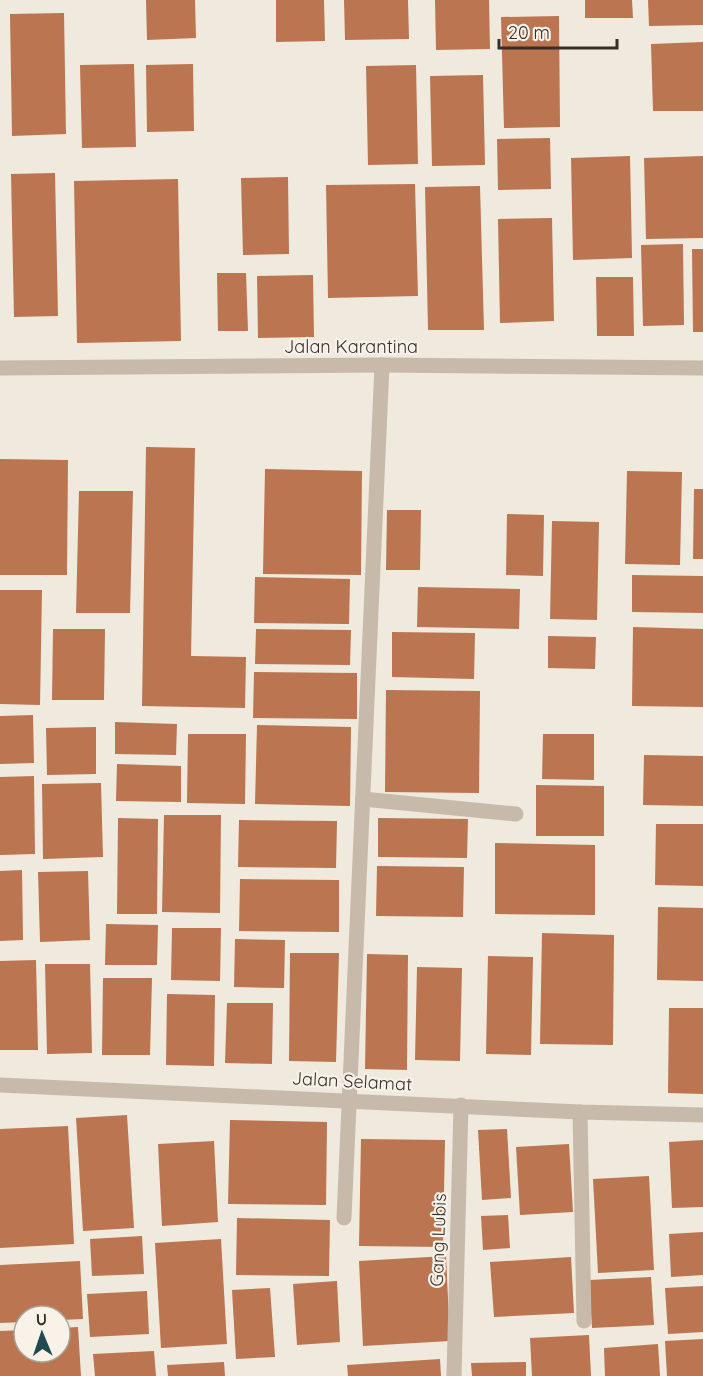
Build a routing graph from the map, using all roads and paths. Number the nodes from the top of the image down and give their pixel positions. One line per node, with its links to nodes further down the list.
1 (382, 365): 2 (street, Jalan Karantina); 3 (street, Jalan Karantina); 4 (street)
2 (703, 368)
3 (0, 369)
4 (363, 799): 5 (street); 7 (street)
5 (516, 814)
6 (0, 1085): 7 (street, Jalan Selamat)
7 (350, 1100): 8 (street, Jalan Selamat); 11 (street)
8 (461, 1105): 9 (street, Jalan Selamat); 13 (street, Gang Lubis)
9 (580, 1112): 10 (street, Jalan Selamat); 12 (street)
10 (703, 1115)
11 (344, 1218)
12 (584, 1321)
13 (454, 1376)

